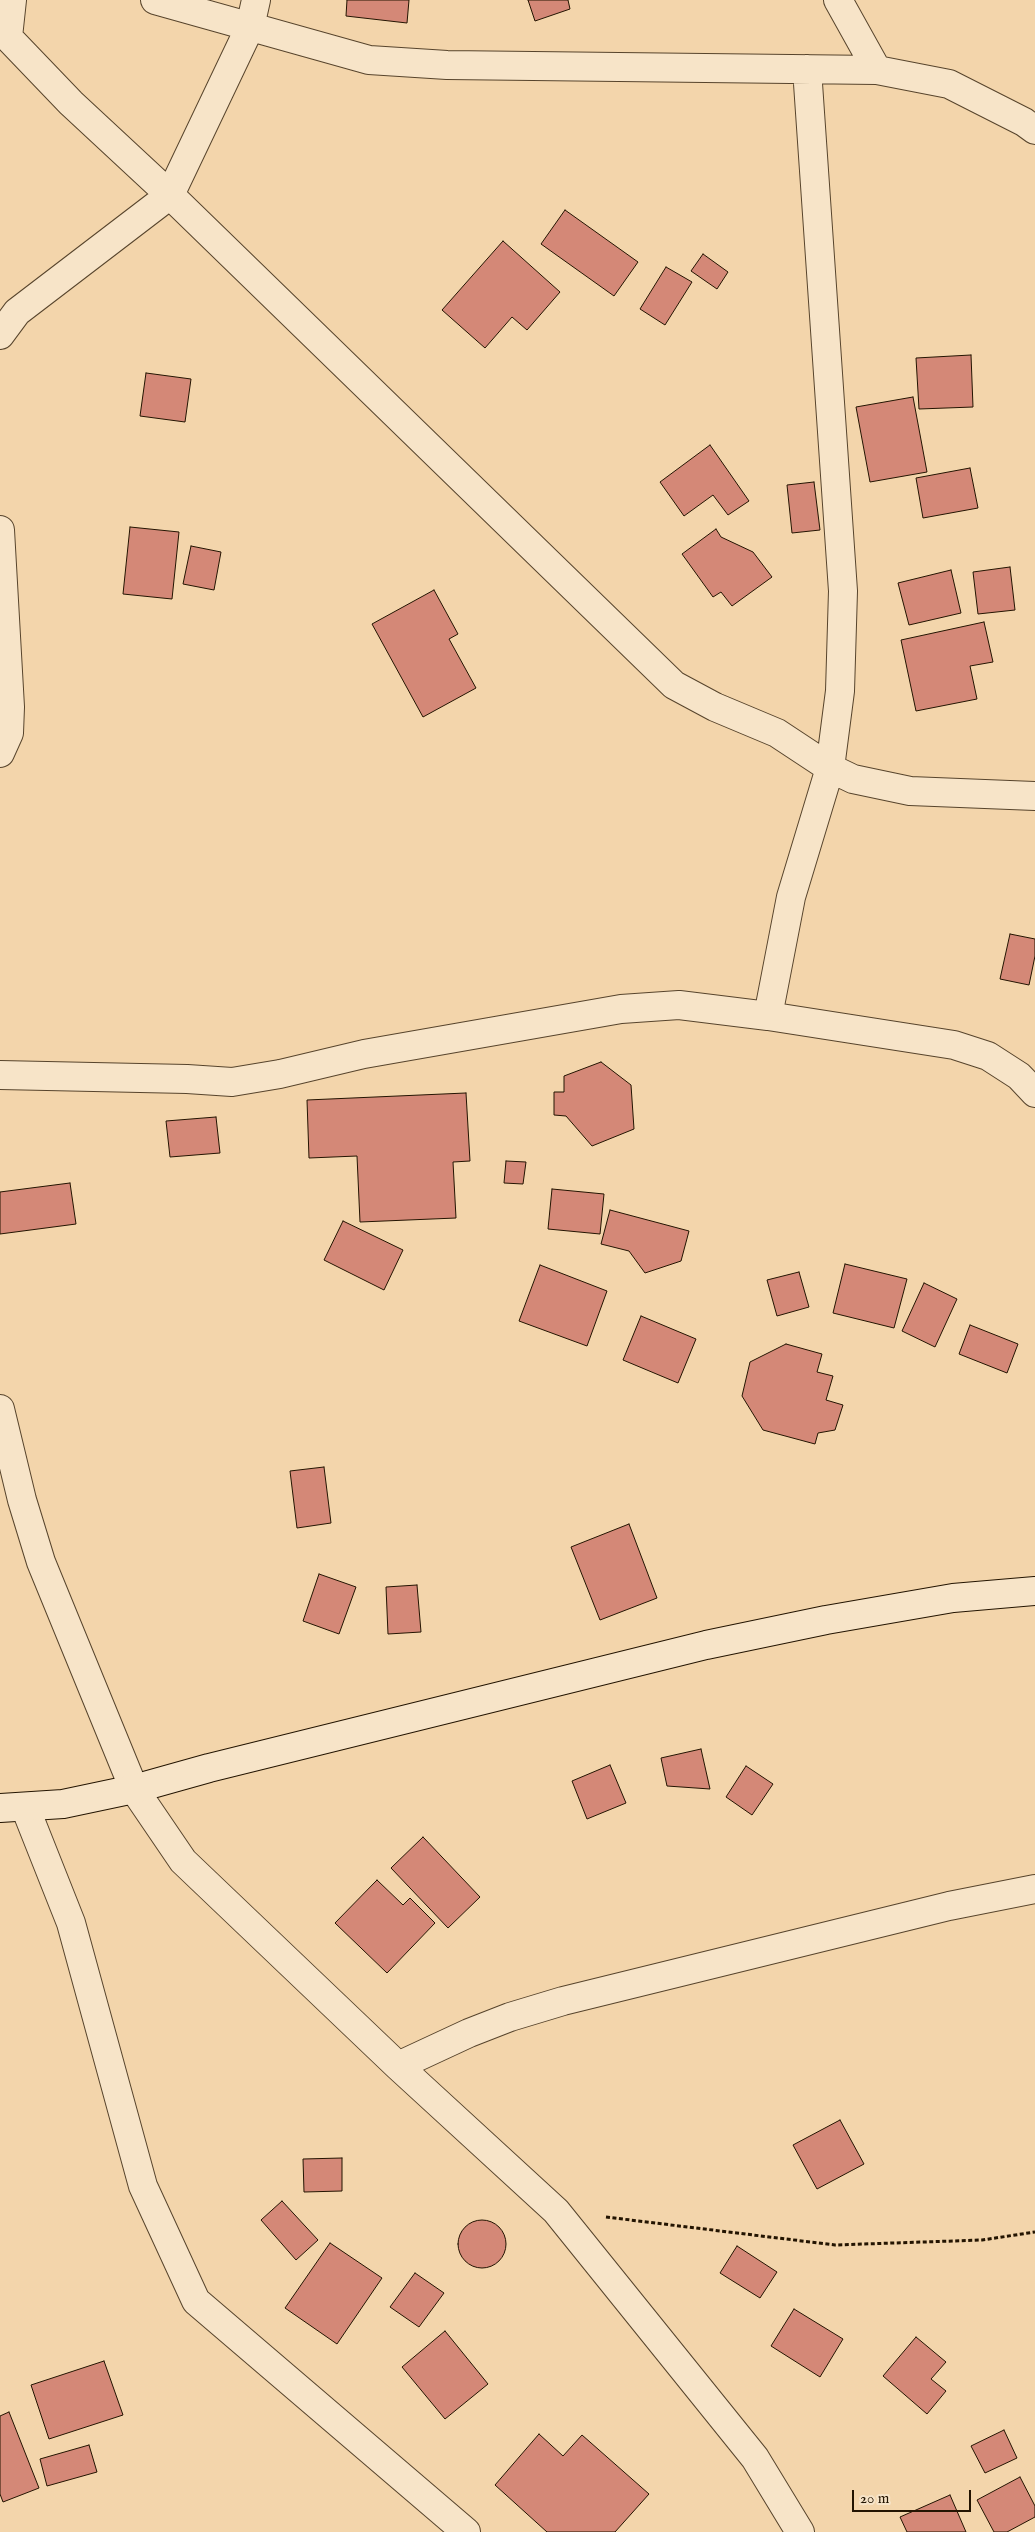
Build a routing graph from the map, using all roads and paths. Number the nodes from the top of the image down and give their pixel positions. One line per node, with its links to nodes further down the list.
1 (12, 0): 6 (street)
2 (155, 0): 5 (street)
3 (256, 0): 5 (street)
4 (838, 0): 8 (street)
5 (250, 26): 7 (street); 10 (street)
6 (4, 33): 10 (street)
7 (807, 69): 8 (street); 14 (street)
8 (877, 70): 9 (street)
9 (1035, 130)
10 (170, 195): 11 (street); 14 (street)
11 (0, 335)
12 (0, 530): 13 (street)
13 (0, 753)
14 (830, 768): 15 (street); 16 (street)
15 (1035, 796)
16 (768, 1016): 17 (street); 18 (street)
17 (0, 1075)
18 (1035, 1093)
19 (0, 1409): 21 (street)
20 (1035, 1591): 21 (street)
21 (134, 1789): 22 (street); 24 (street)
22 (13, 1808): 27 (street)
23 (1035, 1889): 24 (street)
24 (398, 2066): 25 (street)
25 (556, 2211): 26 (path); 28 (street)
26 (1035, 2232)
27 (466, 2532)
28 (800, 2532)

